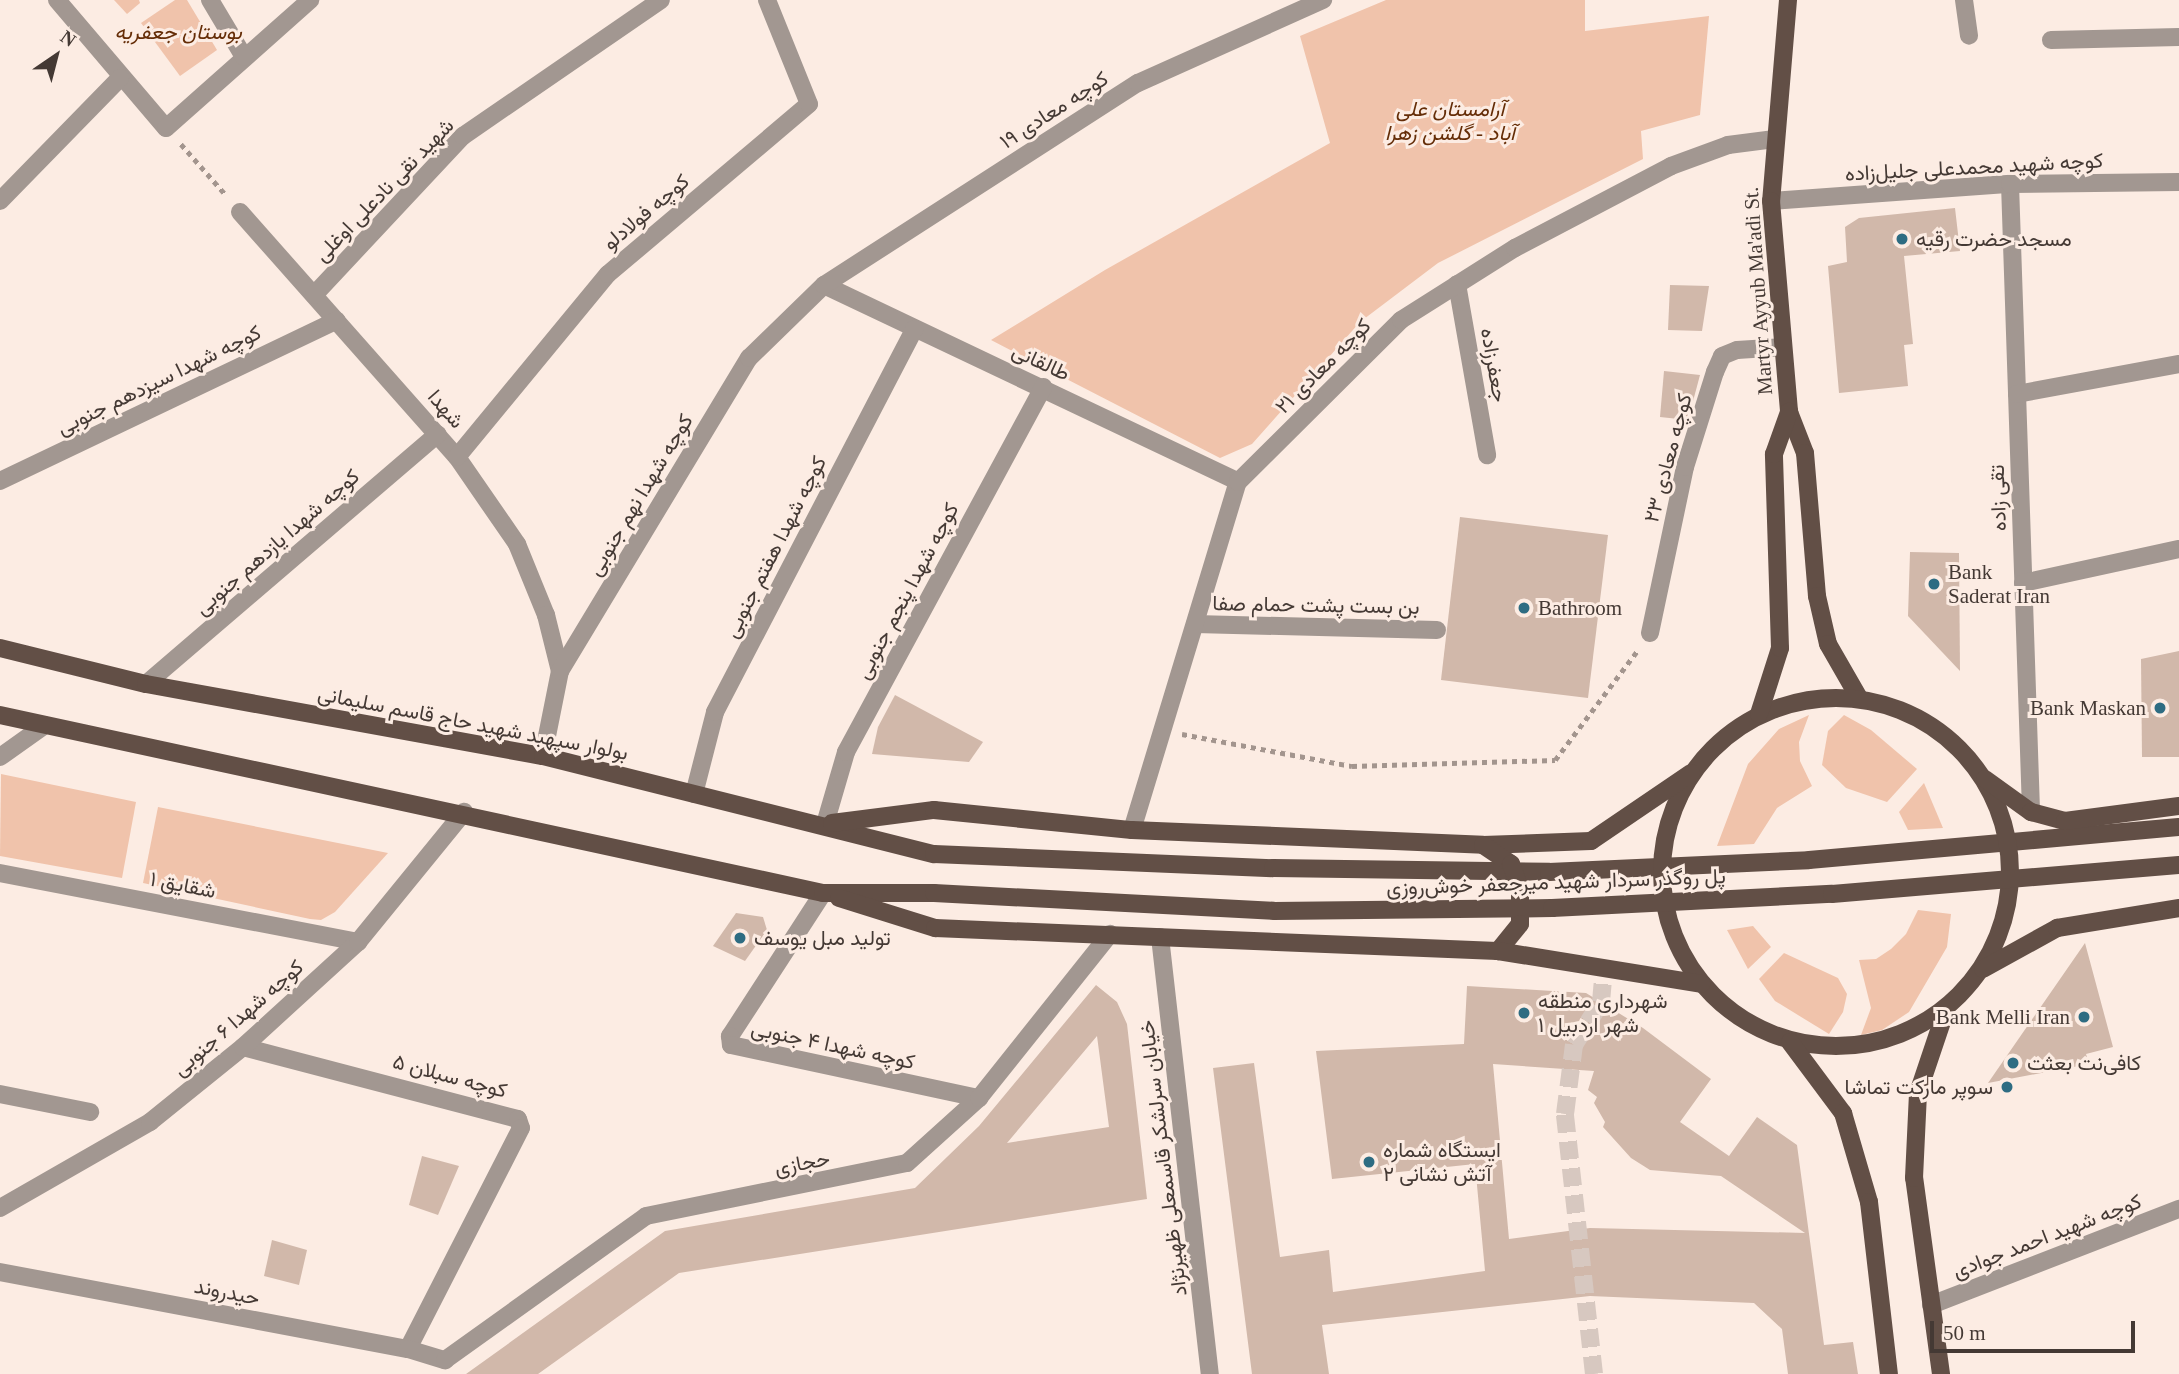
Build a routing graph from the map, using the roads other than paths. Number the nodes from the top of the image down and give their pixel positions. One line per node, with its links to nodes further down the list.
1 (57, 0): 13 (street)
2 (210, 0): 12 (street)
3 (310, 0): 12 (street)
4 (767, 0): 32 (street, کوچه فولادلو)
5 (1323, 0): 21 (street, کوچه معادی ۱۹)
6 (1788, 0): 14 (main road, Martyr Ayyub Ma'adi St.)
7 (1964, 0): 9 (street)
8 (652, 2): 22 (street, شهید نقی نادعلی اوغلی)
9 (1969, 36)
10 (2179, 37): 11 (street)
11 (2051, 40)
12 (244, 57): 13 (street)
13 (120, 78): 17 (street)
14 (1774, 139): 18 (main road, Martyr Ayyub Ma'adi St.); 20 (street, کوچه معادی ۲۱)
15 (2179, 182): 16 (street, کوچه شهید محمدعلی جلیل‌زاده)
16 (2010, 184): 18 (street, کوچه شهید محمدعلی جلیل‌زاده); 28 (street, تقی زاده)
17 (0, 201)
18 (1771, 201): 25 (main road, Martyr Ayyub Ma'adi St.)
19 (240, 212): 22 (street, شهدا)
20 (1457, 284): 31 (street, جعفرزاده); 34 (street, کوچه معادی ۲۱)
21 (824, 285): 24 (street, طالقانی); 41 (street, کوچه شهدا نهم جنوبی)
22 (314, 295): 23 (street, شهدا)
23 (337, 320): 30 (street, شهدا); 33 (street, کوچه شهدا سیزدهم جنوبی)
24 (914, 329): 27 (street, طالقانی); 51 (street, کوچه شهدا هفتم جنوبی)
25 (1783, 348): 29 (main road, Martyr Ayyub Ma'adi St.); 39 (street, کوچه معادی ۲۳)
26 (2179, 364): 28 (street)
27 (1042, 387): 34 (street, طالقانی); 55 (street, کوچه شهدا پنجم جنوبی)
28 (2017, 394): 36 (street, تقی زاده)
29 (1789, 412): 43 (main road, Martyr Ayyub Ma'adi St.); 44 (main road, Martyr Ayyub Ma'adi St.)
30 (438, 434): 32 (street, شهدا); 42 (street, کوچه شهدا یازدهم جنوبی)
31 (1487, 455)
32 (457, 457): 41 (street, شهدا)
33 (0, 481)
34 (1238, 482): 37 (street, کوچه معادی ۲۱)
35 (2179, 549): 36 (street)
36 (2023, 583): 54 (street, تقی زاده)
37 (1195, 624): 38 (street, بن بست پشت حمام صفا); 57 (street, کوچه معادی ۲۱)
38 (1437, 630)
39 (1650, 633)
40 (0, 648): 42 (main road, بولوار سپهبد شهید حاج قاسم سلیمانی)
41 (560, 671): 47 (street, کوچه شهدا نهم جنوبی)
42 (146, 684): 47 (main road, بولوار سپهبد شهید حاج قاسم سلیمانی)
43 (1859, 698): 44 (main road); 50 (main road)
44 (1759, 714): 49 (main road)
45 (0, 715): 46 (main road)
46 (45, 724): 48 (street); 53 (main road)
47 (543, 756): 51 (main road, بولوار سپهبد شهید حاج قاسم سلیمانی)
48 (0, 757)
49 (1691, 772): 58 (main road); 69 (main road)
50 (1983, 778): 54 (main road); 68 (main road)
51 (694, 794): 55 (main road, بولوار سپهبد شهید حاج قاسم سلیمانی)
52 (2179, 806): 54 (main road)
53 (464, 812): 62 (main road); 66 (street, کوچه شهدا ۶ جنوبی)
54 (2031, 812)
55 (825, 824): 57 (main road); 59 (main road, بولوار سپهبد شهید حاج قاسم سلیمانی)
56 (2179, 827): 59 (main road, پل روگذر سردار شهید میرجعفر خوش‌روزی)
57 (1132, 830): 58 (main road)
58 (1483, 845): 67 (main road)
59 (934, 854)
60 (2179, 865): 62 (main road, پل روگذر سردار شهید میرجعفر خوش‌روزی)
61 (0, 873): 66 (street, شقایق ۱)
62 (822, 893): 64 (main road); 74 (street, کوچه شهدا ۴ جنوبی)
63 (2179, 908): 68 (main road)
64 (1110, 934): 65 (main road); 74 (street, حجازی)
65 (1160, 937): 67 (main road); 82 (street, خیابان سرلشکر قاسمعلی ظهیرنژاد)
66 (358, 942): 72 (street, کوچه شهدا ۶ جنوبی)
67 (1498, 951): 69 (main road)
68 (1983, 969): 70 (main road)
69 (1700, 984): 71 (main road)
70 (1946, 1010): 71 (main road); 79 (main road)
71 (1790, 1042): 83 (main road)
72 (243, 1047): 76 (street, کوچه شهدا ۶ جنوبی); 80 (street, کوچه سبلان ۵)
73 (0, 1094): 75 (street)
74 (979, 1098): 81 (street, حجازی)
75 (90, 1112)
76 (0, 1208)
77 (2179, 1209): 79 (street, کوچه شهید احمد جوادی)
78 (0, 1272): 80 (street, حیدروند)
79 (1931, 1305): 84 (main road)
80 (408, 1349): 81 (street, حیدروند)
81 (445, 1360)
82 (1210, 1374)
83 (1889, 1374)
84 (1941, 1374)

